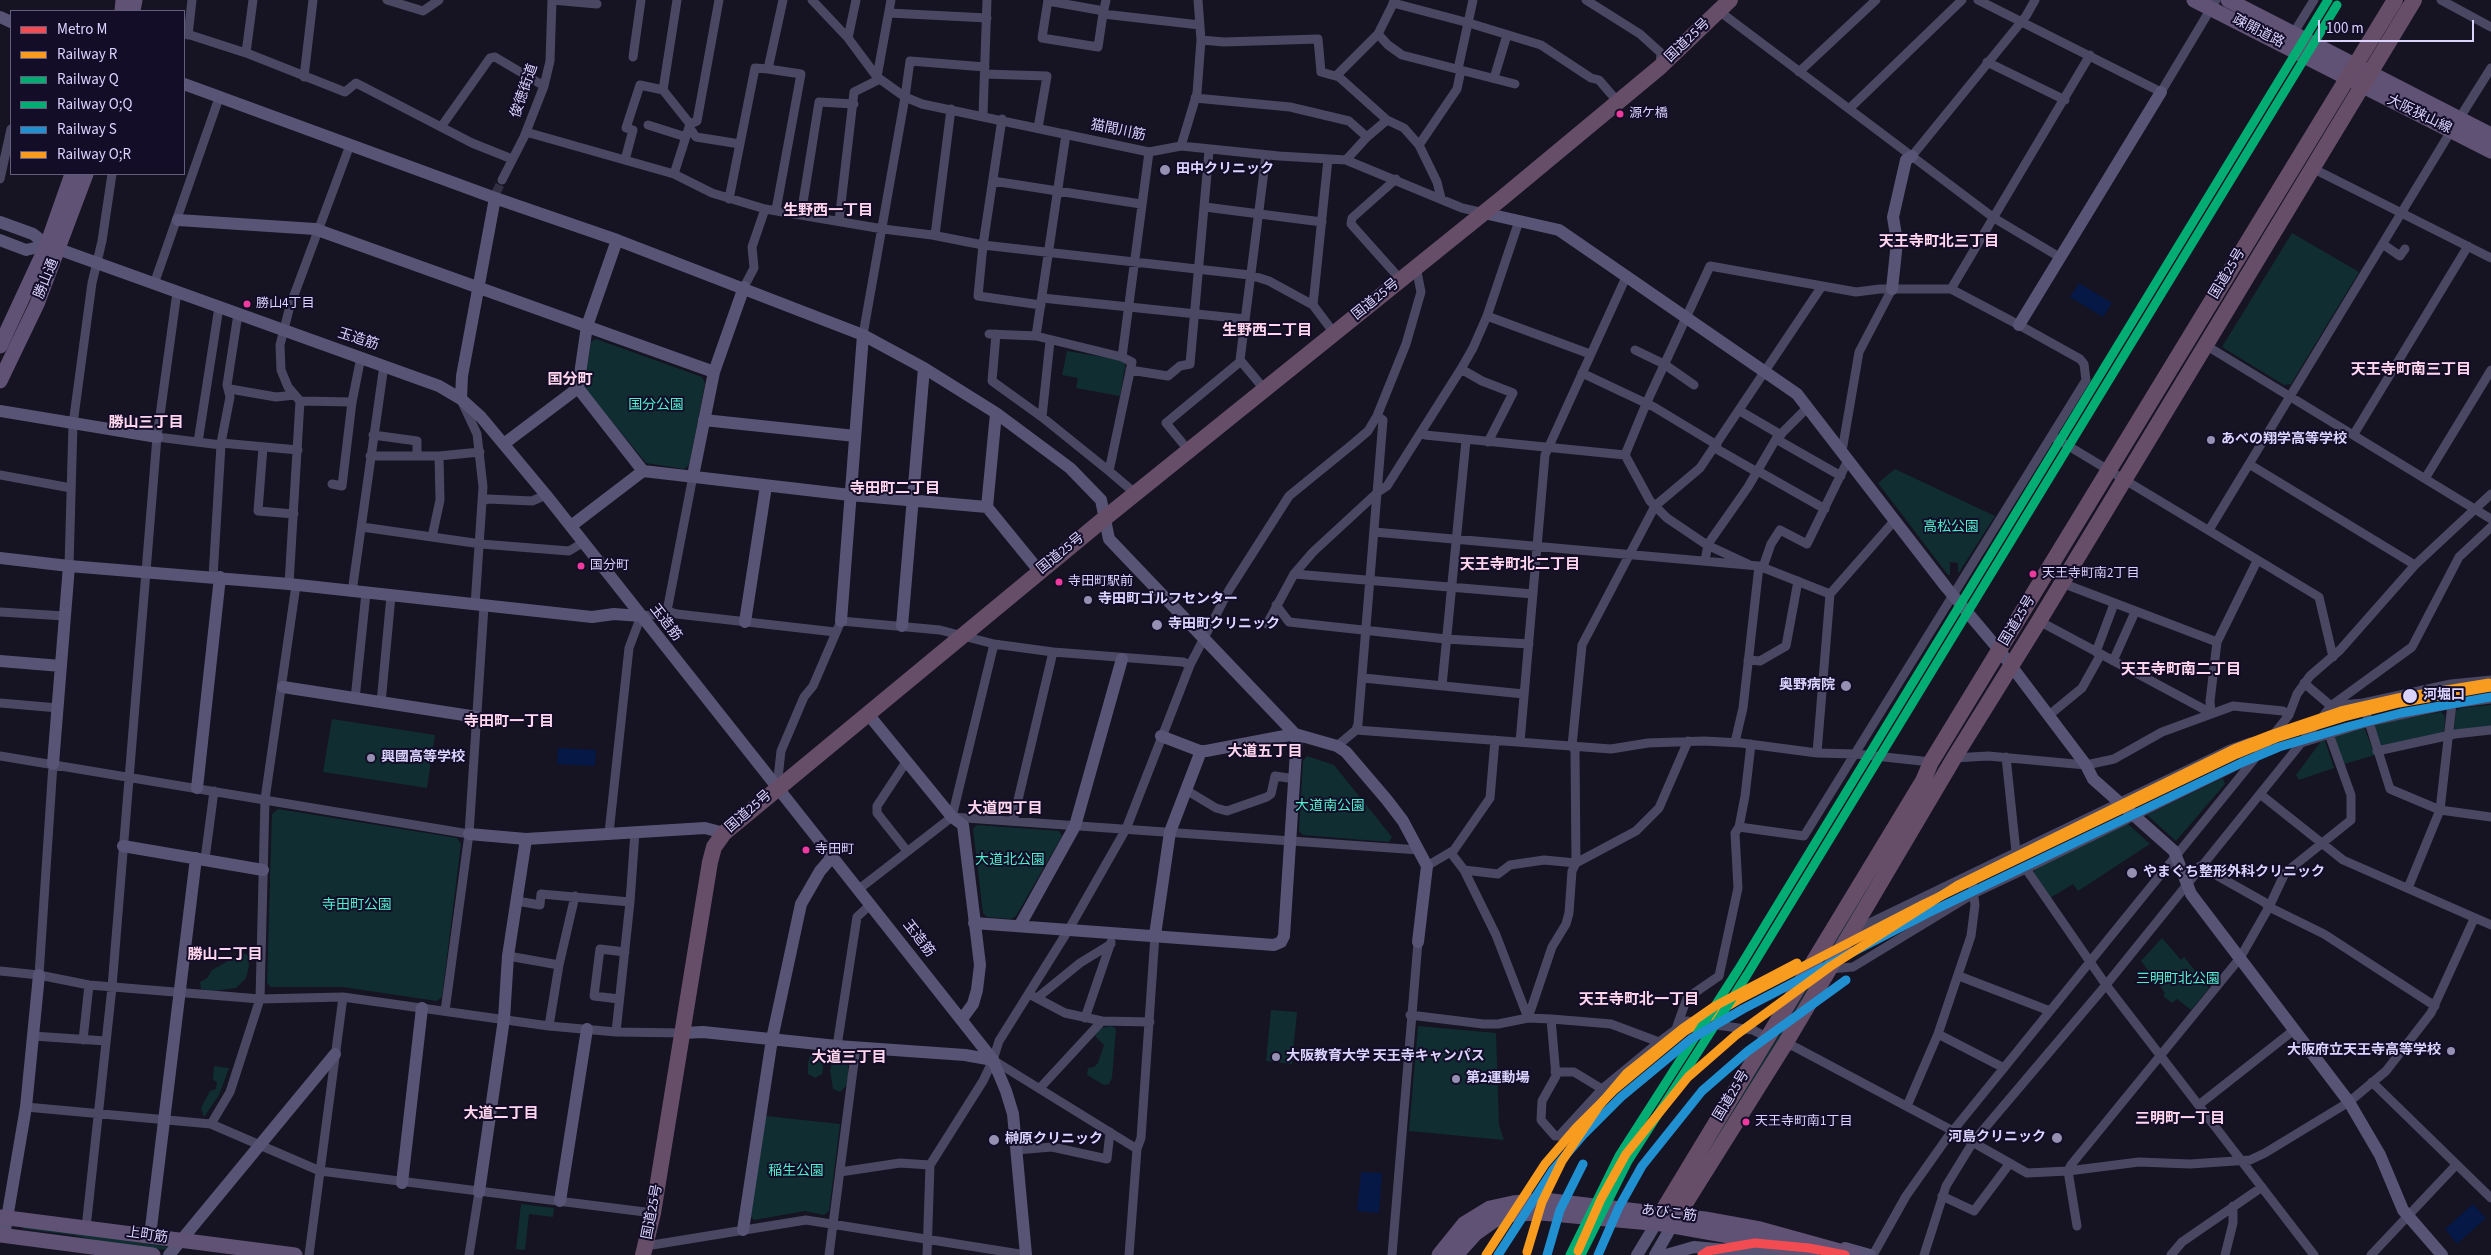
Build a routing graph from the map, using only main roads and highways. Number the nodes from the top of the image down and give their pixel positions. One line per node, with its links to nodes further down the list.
1 (2194, 0): 5 (main road, 疎開道路)
2 (2228, 0): 7 (main road, 疎開道路)
3 (2395, 0): 7 (highway, 国道25号)
4 (2414, 0): 8 (highway, 国道25号)
5 (2214, 4): 7 (main road, 疎開道路)
6 (1725, 5): 22 (highway, 国道25号)
7 (2351, 73): 8 (main road, 大阪狭山線); 19 (highway, 国道25号)
8 (2366, 80): 9 (main road, 大阪狭山線); 17 (highway, 国道25号)
9 (2455, 125): 10 (main road, 大阪狭山線); 11 (main road, 大阪狭山線)
10 (2491, 135)
11 (2491, 151)
12 (72, 175): 14 (main road, 勝山通)
13 (86, 175): 14 (main road, 勝山通)
14 (53, 248): 15 (main road, 勝山通); 16 (main road, 勝山通)
15 (0, 346)
16 (0, 381)
17 (1681, 1210)
18 (3, 1217): 24 (main road, 上町筋)
19 (1659, 1217)
20 (2, 1236): 21 (main road, 上町筋)
21 (83, 1250): 23 (main road, 上町筋)
22 (645, 1251)
23 (152, 1255)
24 (295, 1255)
25 (1439, 1255): 28 (main road, あびこ筋, bridge)
26 (1456, 1255): 27 (main road, あびこ筋, bridge)
27 (1812, 1255)
28 (1854, 1255)

